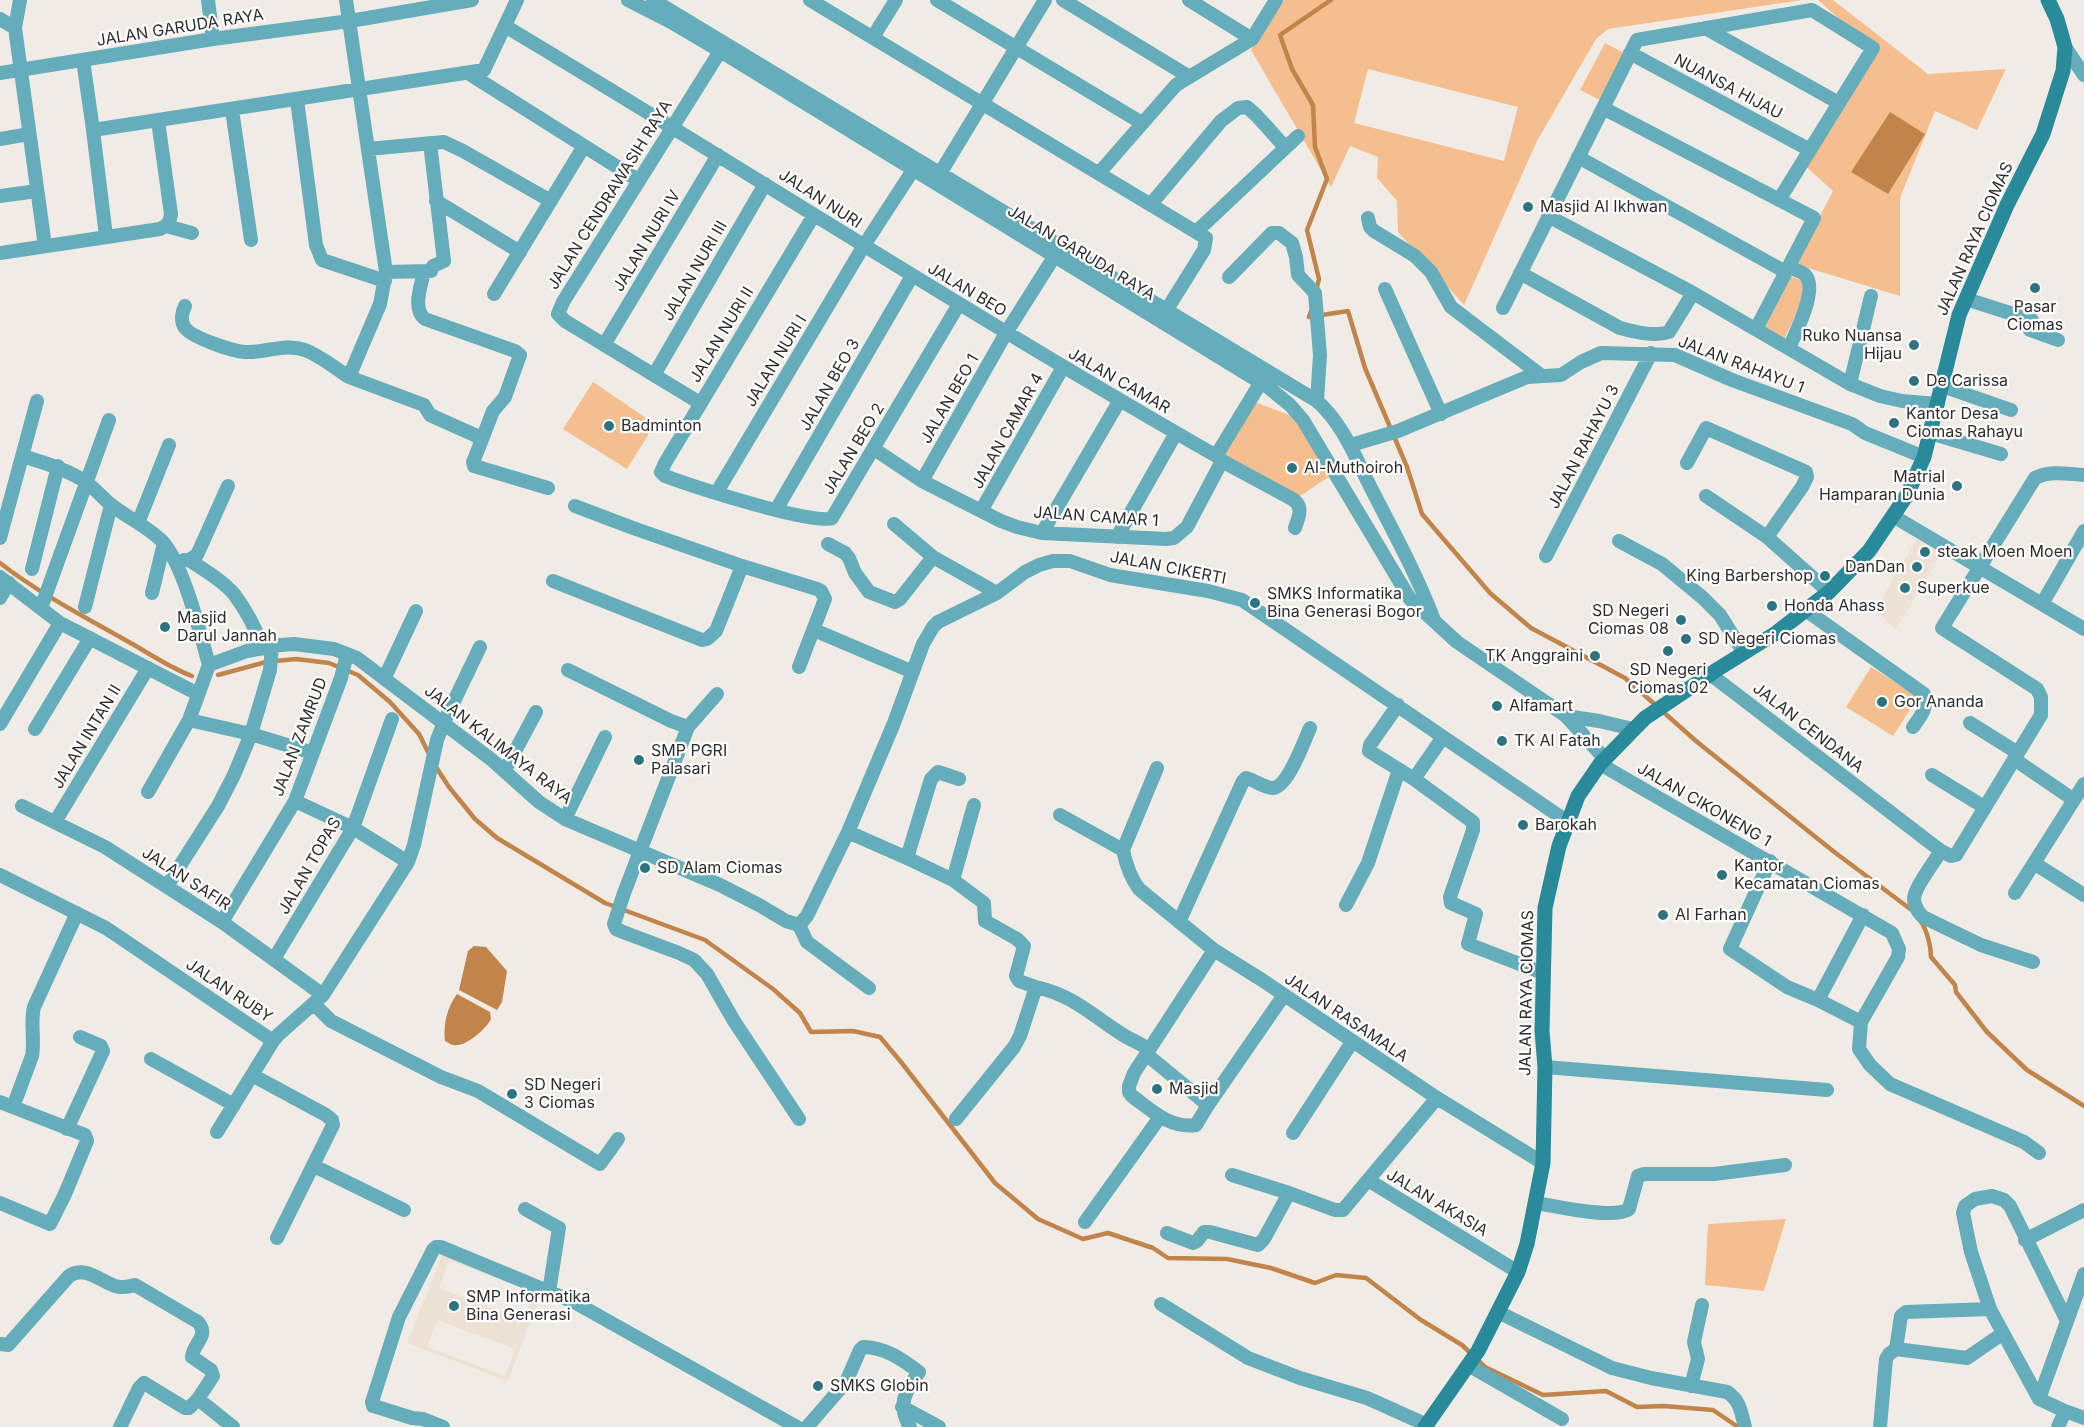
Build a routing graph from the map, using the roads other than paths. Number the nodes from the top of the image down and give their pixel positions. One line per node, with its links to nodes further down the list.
1 (20, 0): 19 (street)
2 (208, 0): 22 (street)
3 (346, 0): 17 (street)
4 (472, 0): 17 (street, JALAN GARUDA RAYA)
5 (517, 0): 18 (street)
6 (628, 0): 15 (street, JALAN GARUDA RAYA)
7 (896, 0): 21 (street)
8 (937, 0): 25 (street)
9 (1045, 0): 25 (street)
10 (1064, 0): 33 (street)
11 (1276, 0): 23 (street)
12 (2048, 0): 26 (main road, JALAN RAYA CIOMAS)
13 (815, 1): 21 (street)
14 (1196, 2): 23 (street)
15 (661, 5): 24 (street, JALAN GARUDA RAYA)
16 (0, 19): 19 (street)
17 (350, 21): 22 (street, JALAN GARUDA RAYA); 34 (street)
18 (505, 26): 31 (street); 42 (street, JALAN NURI)
19 (15, 28): 29 (street)
20 (1705, 28): 27 (street, NUANSA HIJAU); 36 (street); 36 (street, NUANSA HIJAU)
21 (873, 37): 37 (street)
22 (213, 39): 28 (street, JALAN GARUDA RAYA)
23 (1252, 39): 33 (street)
24 (722, 47): 42 (street, JALAN CENDRAWASIH RAYA); 54 (street, JALAN GARUDA RAYA)
25 (1017, 47): 37 (street); 41 (street)
26 (2065, 47): 32 (street); 89 (main road, JALAN RAYA CIOMAS)
27 (1630, 53): 38 (street, NUANSA HIJAU); 51 (street, NUANSA HIJAU)
28 (83, 60): 29 (street, JALAN GARUDA RAYA); 43 (street)
29 (21, 70): 30 (street, JALAN GARUDA RAYA); 44 (street)
30 (0, 73)
31 (477, 75): 34 (street); 48 (street)
32 (2084, 75)
33 (1188, 76): 41 (street)
34 (360, 91): 35 (street); 50 (street)
35 (297, 100): 39 (street); 83 (street)
36 (1839, 103): 51 (street, NUANSA HIJAU)
37 (983, 104): 55 (street); 56 (street)
38 (1603, 108): 53 (street, NUANSA HIJAU); 61 (street)
39 (232, 110): 40 (street); 72 (street)
40 (158, 121): 43 (street); 68 (street)
41 (1142, 123): 55 (street)
42 (672, 125): 52 (street, JALAN NURI); 57 (street, JALAN CENDRAWASIH RAYA)
43 (93, 130): 71 (street)
44 (29, 134): 46 (street); 59 (street)
45 (1298, 135): 49 (street)
46 (0, 139)
47 (430, 143): 50 (street); 62 (street); 63 (street)
48 (584, 146): 57 (street); 63 (street)
49 (1286, 147): 64 (street); 69 (street)
50 (368, 149): 83 (street)
51 (1810, 150): 61 (street, NUANSA HIJAU)
52 (718, 155): 58 (street, JALAN NURI); 97 (street, JALAN NURI IV)
53 (1578, 157): 66 (street, NUANSA HIJAU); 79 (street)
54 (917, 165): 56 (street, JALAN GARUDA RAYA); 75 (street, JALAN NURI)
55 (1099, 173): 64 (street)
56 (938, 177): 73 (street, JALAN GARUDA RAYA)
57 (639, 180): 97 (street, JALAN CENDRAWASIH RAYA)
58 (765, 184): 65 (street, JALAN NURI); 101 (street, JALAN NURI III)
59 (37, 191): 60 (street); 74 (street)
60 (0, 196)
61 (1779, 200): 79 (street)
62 (436, 201): 76 (street); 80 (street)
63 (551, 201): 76 (street)
64 (1151, 204): 69 (street)
65 (814, 215): 75 (street, JALAN NURI); 110 (street, JALAN NURI II)
66 (1548, 216): 81 (street, NUANSA HIJAU); 86 (street)
67 (1368, 218): 102 (street)
68 (166, 226): 70 (street); 71 (street)
69 (1196, 232): 93 (street)
70 (192, 233)
71 (106, 236): 74 (street)
72 (251, 240)
73 (1041, 241): 78 (street, JALAN GARUDA RAYA); 93 (street, JALAN GARUDA RAYA)
74 (45, 246): 77 (street)
75 (863, 247): 82 (street, JALAN BEO); 133 (street, JALAN NURI I)
76 (520, 252): 87 (street)
77 (0, 253)
78 (1054, 257): 95 (street, JALAN BEO); 104 (street, JALAN GARUDA RAYA)
79 (1786, 269): 94 (street); 98 (street)
80 (424, 272): 83 (street); 117 (street)
81 (1520, 273): 86 (street); 92 (street, NUANSA HIJAU)
82 (912, 276): 90 (street, JALAN BEO); 137 (street, JALAN BEO 3)
83 (385, 277): 103 (street)
84 (1229, 277): 109 (street)
85 (1385, 289): 113 (street)
86 (1693, 293): 94 (street)
87 (494, 294)
88 (1871, 296): 105 (street)
89 (1966, 299): 96 (street); 106 (main road, JALAN RAYA CIOMAS)
90 (959, 304): 95 (street, JALAN BEO); 120 (street, JALAN BEO 2)
91 (185, 306): 103 (street)
92 (1503, 308)
93 (1166, 311): 109 (street, JALAN GARUDA RAYA)
94 (1755, 329): 98 (street)
95 (1006, 333): 100 (street, JALAN CAMAR); 129 (street, JALAN BEO 1)
96 (2058, 340)
97 (604, 345): 101 (street, JALAN CENDRAWASIH RAYA)
98 (1789, 348): 105 (street)
99 (1651, 353): 102 (street, JALAN RAHAYU 1); 123 (street, JALAN RAHAYU 1); 151 (street, JALAN RAHAYU 3)
100 (1063, 367): 107 (street, JALAN CAMAR); 138 (street, JALAN CAMAR 4)
101 (654, 375): 110 (street, JALAN CENDRAWASIH RAYA)
102 (1542, 376): 113 (street, JALAN RAHAYU 1)
103 (349, 377): 117 (street)
104 (1261, 382): 124 (street); 168 (street, JALAN GARUDA RAYA)
105 (1850, 384): 111 (street)
106 (1942, 386): 111 (main road, JALAN RAYA CIOMAS); 112 (street)
107 (1120, 400): 115 (street, JALAN CAMAR); 144 (street)
108 (37, 401): 122 (street)
109 (1317, 401): 119 (street, JALAN GARUDA RAYA)
110 (700, 403): 127 (street, JALAN NURI II)
111 (1938, 404): 116 (main road, JALAN RAYA CIOMAS)
112 (2011, 410)
113 (1441, 414): 119 (street, JALAN RAHAYU 1)
114 (109, 420): 130 (street)
115 (1176, 433): 124 (street, JALAN CAMAR); 145 (street)
116 (1930, 433): 121 (street); 123 (main road, JALAN RAYA CIOMAS)
117 (481, 442): 132 (street)
118 (169, 445): 140 (street)
119 (1351, 445): 168 (street, JALAN GARUDA RAYA)
120 (874, 449): 129 (street, JALAN CAMAR 1); 137 (street, JALAN BEO 2)
121 (2001, 454)
122 (22, 456): 126 (street); 147 (street)
123 (1924, 457): 139 (main road, JALAN RAYA CIOMAS)
124 (1219, 459): 142 (street, JALAN CAMAR); 145 (street, JALAN CAMAR 1)
125 (1688, 462): 146 (street)
126 (58, 466): 130 (street); 156 (street)
127 (661, 472): 133 (street, JALAN BEO 2)
128 (2084, 475): 155 (street)
129 (922, 481): 138 (street, JALAN CAMAR 1)
130 (86, 483): 135 (street); 164 (street)
131 (228, 486): 153 (street)
132 (548, 488)
133 (717, 492): 137 (street, JALAN BEO 2)
134 (1706, 496): 146 (street)
135 (111, 505): 140 (street); 165 (street)
136 (575, 506): 154 (street)
137 (776, 510)
138 (981, 511): 144 (street, JALAN CAMAR 1)
139 (1893, 516): 155 (street); 159 (main road, JALAN RAYA CIOMAS)
140 (138, 523): 150 (street)
141 (894, 524): 152 (street)
142 (1295, 528)
143 (2084, 531): 163 (street)
144 (1042, 532): 145 (street, JALAN CAMAR 1)
145 (1118, 537)
146 (1767, 537): 159 (street)
147 (0, 538)
148 (1619, 541): 174 (street)
149 (828, 544): 152 (street)
150 (167, 549): 153 (street); 160 (street); 177 (street)
151 (1546, 556)
152 (933, 557): 161 (street)
153 (189, 560): 175 (street)
154 (742, 566): 158 (street); 171 (street)
155 (1979, 567): 163 (street); 203 (street)
156 (32, 569)
157 (4, 580): 162 (street); 164 (street)
158 (553, 581)
159 (1829, 592): 167 (main road, JALAN RAYA CIOMAS)
160 (152, 593)
161 (997, 593): 181 (street, JALAN CIKERTI); 186 (street, JALAN CIKERTI)
162 (0, 598)
163 (2042, 604): 170 (street)
164 (42, 605): 169 (street)
165 (85, 608)
166 (416, 611): 183 (street)
167 (1807, 611): 174 (main road, JALAN RAYA CIOMAS); 195 (street)
168 (1434, 622): 188 (street, JALAN GARUDA RAYA)
169 (60, 623): 172 (street); 193 (street)
170 (2084, 629)
171 (814, 630): 178 (street); 181 (street)
172 (90, 638): 179 (street); 197 (street)
173 (480, 647): 191 (street, JALAN RUBY)
174 (1744, 653): 182 (main road, JALAN RAYA CIOMAS)
175 (269, 655): 176 (street, JALAN KALIMAYA RAYA); 177 (street, JALAN KALIMAYA RAYA); 199 (street)
176 (345, 664): 183 (street, JALAN KALIMAYA RAYA); 202 (street, JALAN ZAMRUD)
177 (208, 666): 184 (street)
178 (799, 667)
179 (148, 669): 184 (street); 221 (street, JALAN INTAN II)
180 (568, 670): 194 (street)
181 (913, 672): 224 (street, JALAN CIKERTI)
182 (1710, 674): 198 (main road, JALAN RAYA CIOMAS); 227 (street, JALAN CENDANA)
183 (385, 677): 191 (street, JALAN KALIMAYA RAYA)
184 (200, 690): 190 (street)
185 (717, 694): 194 (street)
186 (1398, 705): 201 (street, JALAN CIKERTI); 207 (street)
187 (536, 712): 206 (street)
188 (1566, 716): 198 (street, JALAN GARUDA RAYA); 204 (street, JALAN GARUDA RAYA)
189 (392, 719): 223 (street, JALAN TOPAS)
190 (189, 720): 199 (street); 212 (street)
191 (444, 722): 206 (street, JALAN KALIMAYA RAYA); 230 (street, JALAN RUBY)
192 (1970, 723): 203 (street)
193 (0, 724)
194 (688, 727): 226 (street)
195 (1914, 727)
196 (1310, 728): 241 (street)
197 (35, 729)
198 (1633, 729): 204 (main road, JALAN RAYA CIOMAS)
199 (251, 734): 202 (street); 234 (street)
200 (605, 737): 220 (street)
201 (1443, 737): 210 (street); 222 (street, JALAN CIKERTI)
202 (313, 753): 213 (street, JALAN ZAMRUD)
203 (2016, 756): 214 (street); 217 (street)
204 (1602, 761): 222 (main road, JALAN RAYA CIOMAS); 229 (street, JALAN CIKONENG 1)
205 (1157, 768): 225 (street)
206 (504, 770): 220 (street, JALAN KALIMAYA RAYA)
207 (1399, 770): 210 (street); 237 (street)
208 (1932, 775): 217 (street)
209 (959, 779): 228 (street)
210 (1414, 779): 246 (street)
211 (2084, 784): 214 (street)
212 (148, 792)
213 (295, 801): 223 (street); 240 (street, JALAN ZAMRUD)
214 (2073, 801): 218 (street); 231 (street)
215 (974, 805): 233 (street)
216 (22, 806): 221 (street, JALAN SAFIR)
217 (1984, 807): 227 (street)
218 (2084, 811)
219 (1060, 815): 225 (street)
220 (565, 819): 226 (street, JALAN KALIMAYA RAYA)
221 (55, 822): 234 (street, JALAN SAFIR)
222 (1568, 822): 246 (main road, JALAN RAYA CIOMAS)
223 (353, 828): 230 (street); 244 (street, JALAN TOPAS)
224 (848, 832): 228 (street); 242 (street, JALAN CIKERTI)
225 (1123, 850): 241 (street, JALAN RASAMALA)
226 (641, 851): 242 (street, JALAN KALIMAYA RAYA); 266 (street)
227 (1941, 851): 245 (street)
228 (907, 858): 233 (street)
229 (1770, 861): 239 (street, JALAN CIKONENG 1); 251 (street)
230 (408, 862): 250 (street, JALAN RUBY)
231 (2034, 863): 235 (street); 236 (street)
232 (0, 875): 238 (street, JALAN RUBY)
233 (953, 880): 247 (street)
234 (167, 886): 240 (street, JALAN SAFIR)
235 (2015, 893)
236 (2084, 895)
237 (1346, 905)
238 (77, 912): 254 (street, JALAN RUBY); 262 (street)
239 (1863, 915): 251 (street); 252 (street, JALAN CIKONENG 1)
240 (222, 922): 244 (street, JALAN SAFIR)
241 (1179, 922): 243 (street, JALAN RASAMALA)
242 (799, 925): 248 (street)
243 (1214, 950): 249 (street, JALAN RASAMALA); 256 (street)
244 (274, 959): 250 (street, JALAN SAFIR)
245 (2033, 962)
246 (1543, 973): 258 (main road, JALAN RAYA CIOMAS)
247 (1036, 987): 256 (street); 267 (street)
248 (868, 988)
249 (1284, 995): 255 (street, JALAN RASAMALA); 264 (street)
250 (318, 1000): 254 (street, JALAN RUBY); 271 (street, JALAN SAFIR)
251 (1818, 1000): 252 (street)
252 (1861, 1022): 272 (street)
253 (80, 1036): 268 (street)
254 (273, 1041): 259 (street)
255 (1352, 1042): 261 (street, JALAN RASAMALA); 270 (street)
256 (1147, 1051): 264 (street); 265 (street)
257 (152, 1059): 263 (street)
258 (1545, 1066): 260 (street); 273 (main road, JALAN RAYA CIOMAS)
259 (252, 1075): 263 (street); 275 (street)
260 (1827, 1089)
261 (1437, 1098): 273 (street, JALAN RASAMALA); 277 (street, JALAN AKASIA)
262 (6, 1104): 268 (street)
263 (234, 1105): 269 (street)
264 (1208, 1105): 265 (street)
265 (1160, 1117): 284 (street)
266 (799, 1119)
267 (956, 1119)
268 (68, 1129): 279 (street)
269 (218, 1132)
270 (1293, 1133)
271 (618, 1139)
272 (2039, 1153)
273 (1543, 1163): 280 (main road, JALAN RAYA CIOMAS)
274 (1785, 1165): 280 (street)
275 (314, 1166): 282 (street); 286 (street)
276 (1232, 1175): 278 (street)
277 (1368, 1180): 278 (street); 288 (street, JALAN AKASIA)
278 (1289, 1193): 285 (street)
279 (0, 1203)
280 (1536, 1203): 288 (main road, JALAN RAYA CIOMAS)
281 (525, 1209): 290 (street)
282 (404, 1210)
283 (2084, 1210): 287 (street)
284 (1085, 1222)
285 (1167, 1233)
286 (277, 1238)
287 (2025, 1240): 293 (street); 295 (street)
288 (1518, 1272): 294 (main road, JALAN RAYA CIOMAS)
289 (2084, 1274): 295 (street)
290 (549, 1292): 310 (street); 311 (street)
291 (1161, 1304): 307 (street)
292 (1702, 1305): 300 (street)
293 (1990, 1309): 296 (street); 298 (street)
294 (1498, 1312): 299 (main road, JALAN RAYA CIOMAS); 300 (street)
295 (2067, 1321): 302 (street)
296 (2002, 1334): 298 (street); 302 (street)
297 (0, 1344): 301 (street)
298 (1896, 1349): 316 (street)
299 (1473, 1358): 306 (street); 307 (main road, JALAN RAYA CIOMAS)
300 (1691, 1386): 315 (street)
301 (198, 1399): 308 (street); 309 (street)
302 (2039, 1399): 304 (street)
303 (903, 1407): 312 (street); 313 (street); 314 (street)
304 (2065, 1411): 305 (street); 317 (street)
305 (2084, 1418)
306 (1562, 1419)
307 (1426, 1426)
308 (120, 1427)
309 (233, 1427)
310 (443, 1427)
311 (797, 1427)
312 (807, 1427)
313 (910, 1427)
314 (939, 1427)
315 (1745, 1427)
316 (1880, 1427)
317 (2058, 1427)

